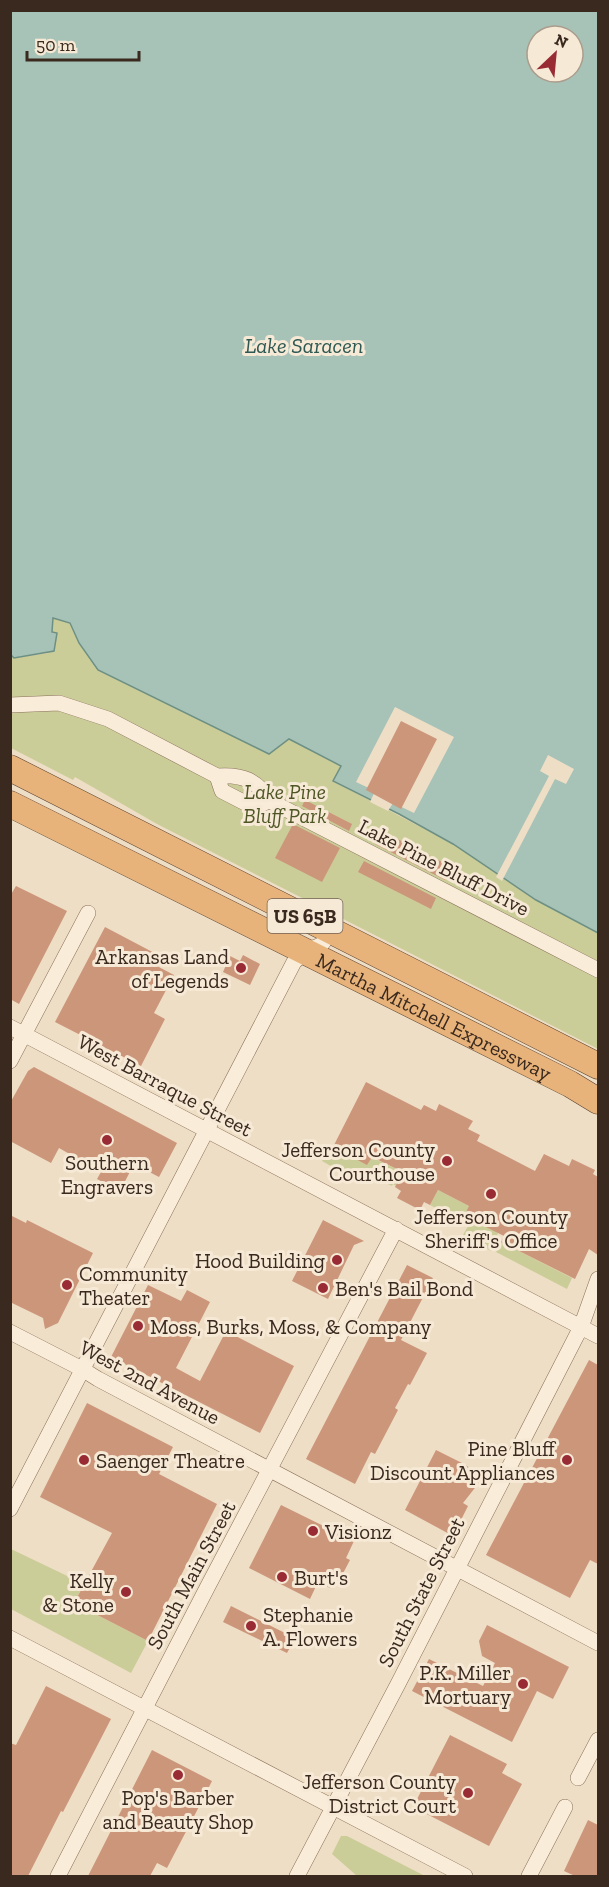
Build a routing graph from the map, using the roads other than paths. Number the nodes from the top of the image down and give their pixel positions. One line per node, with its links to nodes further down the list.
1 (10, 705): 3 (street, Lake Pine Bluff Drive)
2 (10, 768): 7 (highway, Martha Mitchell Expressway / US 65B)
3 (217, 776): 4 (street, Lake Pine Bluff Drive); 4 (street, Lake Pine Bluff Drive)
4 (270, 801): 9 (street, Lake Pine Bluff Drive)
5 (10, 804): 8 (highway, Martha Mitchell Expressway / US 65B)
6 (88, 913): 11 (street)
7 (333, 930): 8 (street); 13 (highway, Martha Mitchell Expressway / US 65B)
8 (306, 951): 14 (highway, Martha Mitchell Expressway / US 65B); 15 (street)
9 (598, 970)
10 (10, 1027): 11 (street, West Barraque Street)
11 (25, 1035): 12 (street); 15 (street, West Barraque Street)
12 (10, 1061)
13 (598, 1066)
14 (598, 1101)
15 (207, 1131): 16 (street, West Barraque Street); 21 (street)
16 (396, 1230): 18 (street, West Barraque Street); 22 (street, South Main Street)
17 (598, 1279): 18 (street, South State Street)
18 (581, 1327): 20 (street, West Barraque Street); 24 (street, South State Street)
19 (10, 1332): 21 (street, West 2nd Avenue)
20 (598, 1336)
21 (82, 1369): 22 (street, West 2nd Avenue); 23 (street)
22 (270, 1469): 24 (street, West 2nd Avenue); 27 (street, South Main Street)
23 (10, 1509)
24 (457, 1567): 26 (street, West 2nd Avenue); 30 (street, South State Street)
25 (10, 1638): 27 (street)
26 (598, 1643)
27 (144, 1708): 30 (street); 32 (street, South Main Street)
28 (598, 1740): 29 (street)
29 (578, 1778)
30 (333, 1807): 33 (street, South State Street); 34 (street)
31 (565, 1807): 35 (street)
32 (58, 1876)
33 (297, 1876)
34 (465, 1876)
35 (529, 1876)

